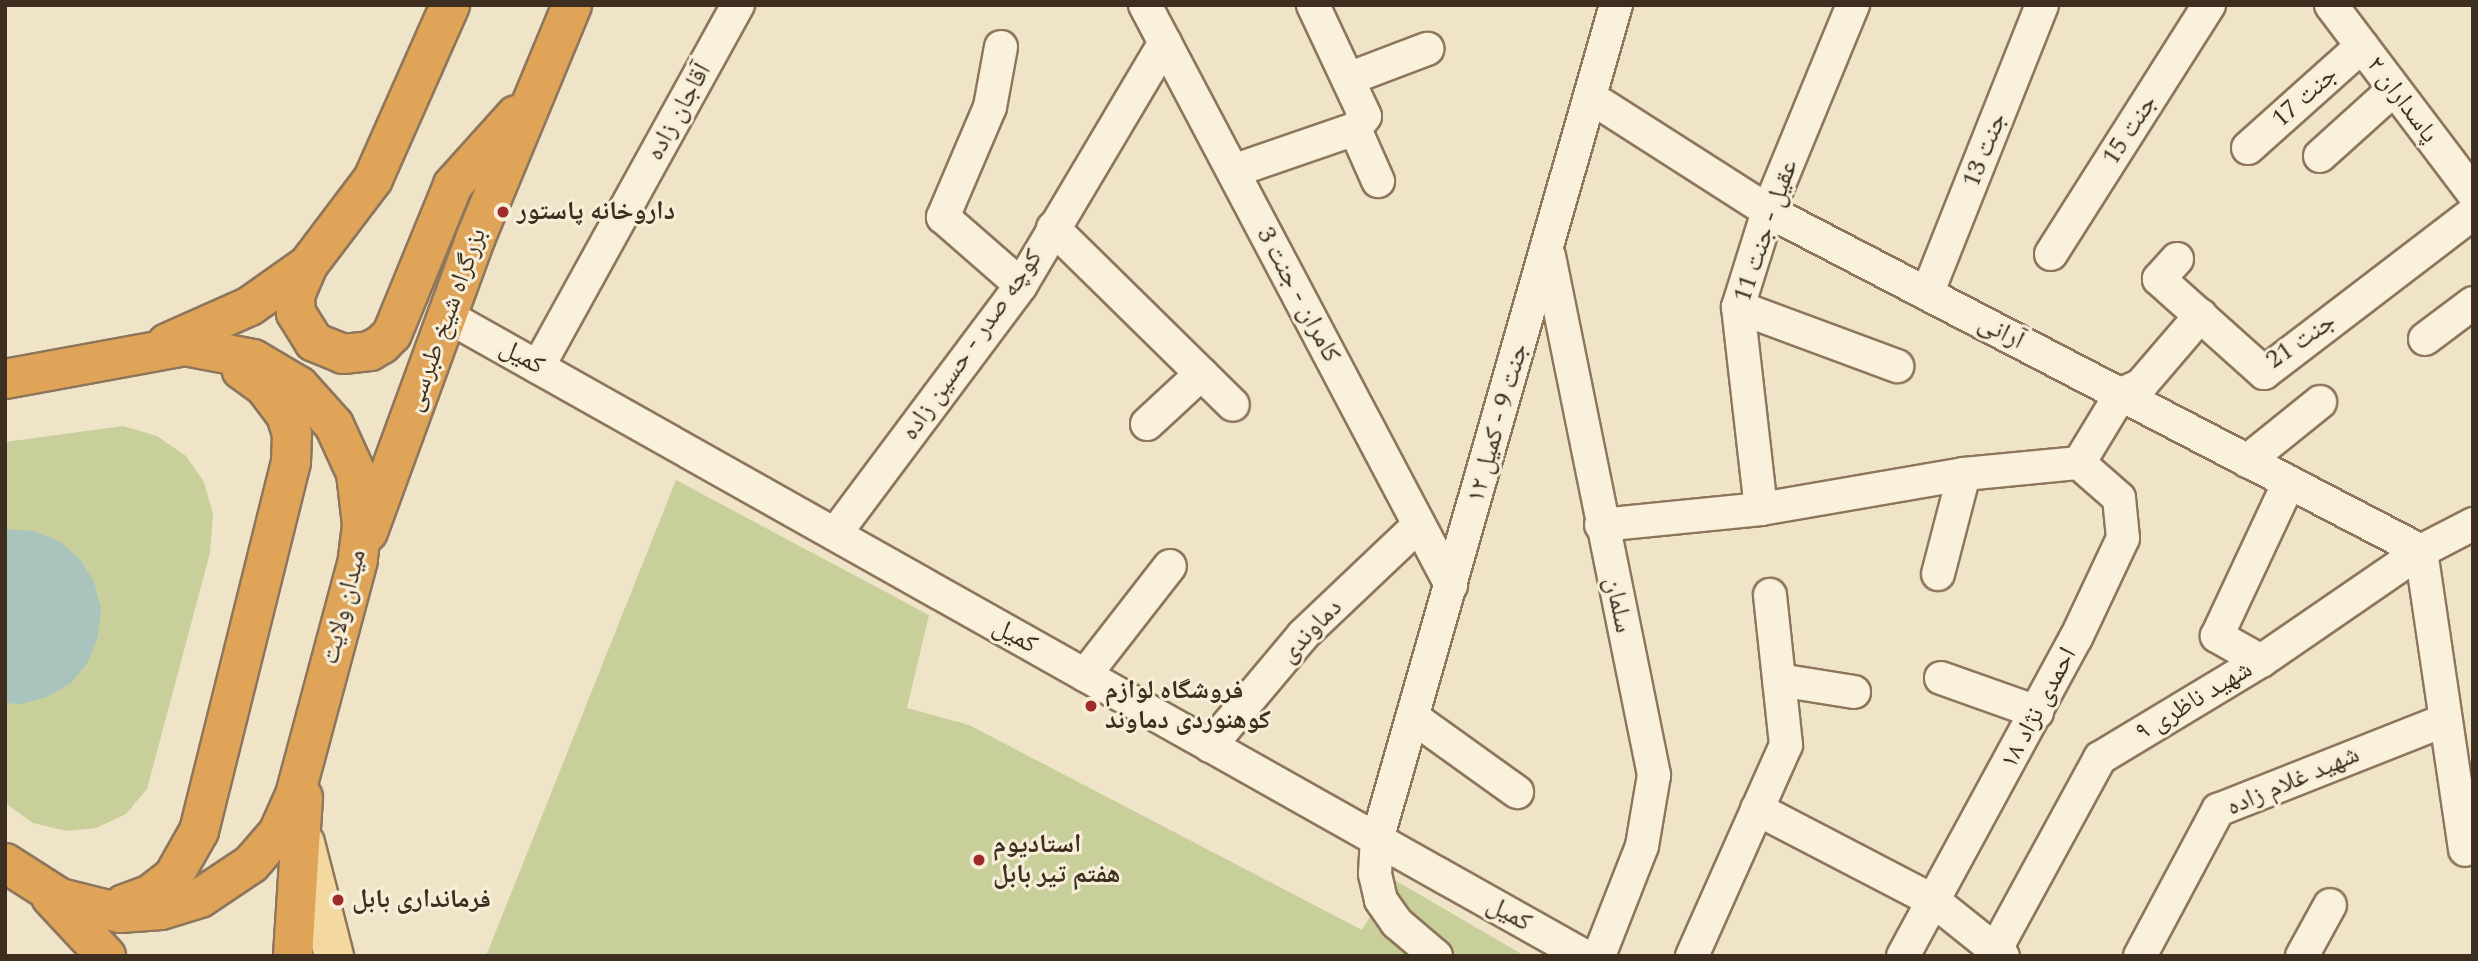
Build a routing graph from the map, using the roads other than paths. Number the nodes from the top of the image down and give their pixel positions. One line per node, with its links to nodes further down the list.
1 (450, 5): 31 (highway)
2 (572, 5): 17 (highway, بزرگراه شیخ طبرسی)
3 (738, 5): 41 (street, آقاجان زاده)
4 (1145, 5): 11 (street, کامران - جنت 3)
5 (1312, 5): 15 (street)
6 (1616, 5): 18 (street, جنت 9 - کمیل ۱۲)
7 (1853, 5): 25 (street, عقیل - جنت 11)
8 (2042, 5): 33 (street, جنت 13)
9 (2209, 5): 29 (street, جنت 15)
10 (2331, 5): 12 (street, پاسداران ۲)
11 (1165, 42): 22 (street, کامران - جنت 3); 27 (street, کوچه صدر - حسین زاده)
12 (2362, 46): 16 (street, پاسداران ۲); 20 (street, جنت 17)
13 (1001, 47): 32 (street)
14 (1427, 50): 15 (street)
15 (1348, 79): 19 (street)
16 (2393, 90): 21 (street); 24 (street, پاسداران ۲)
17 (535, 94): 31 (highway); 37 (highway, بزرگراه شیخ طبرسی)
18 (1590, 97): 25 (street, آرانی); 28 (street, جنت 9 - کمیل ۱۲)
19 (1355, 129): 22 (street); 23 (street)
20 (2248, 148)
21 (2320, 156)
22 (1233, 171): 53 (street, کامران - جنت 3)
23 (1378, 181)
24 (2473, 193)
25 (1768, 211): 33 (street, آرانی); 35 (street, عقیل - جنت 11)
26 (2473, 213): 36 (street, جنت 21)
27 (1053, 228): 32 (street, کوچه صدر - حسین زاده); 42 (street)
28 (1548, 248): 54 (street, سلمان); 61 (street, جنت 9 - کمیل ۱۲)
29 (2051, 254)
30 (2177, 259): 36 (street, جنت 21)
31 (308, 265): 39 (highway)
32 (1021, 285): 56 (street, کوچه صدر - حسین زاده)
33 (1927, 294): 44 (street, آرانی)
34 (2473, 303): 38 (street)
35 (1738, 307): 40 (street); 52 (street, عقیل - جنت 11)
36 (2202, 315): 44 (street)
37 (447, 316): 41 (street, کمیل); 58 (highway, بزرگراه شیخ طبرسی)
38 (2425, 339)
39 (163, 349): 43 (highway, میدان ولایت); 58 (highway, میدان ولایت); 82 (highway)
40 (1897, 366)
41 (538, 367): 56 (street, کمیل)
42 (1201, 374): 46 (street); 47 (street)
43 (5, 380)
44 (2120, 394): 48 (street, آرانی); 49 (street)
45 (2320, 402): 48 (street)
46 (1233, 405)
47 (1147, 424)
48 (2248, 461): 51 (street, آرانی)
49 (2079, 463): 50 (street); 68 (street, احمدی نژاد ۱۸)
50 (1964, 474): 52 (street); 60 (street)
51 (2289, 482): 57 (street, آرانی); 63 (street)
52 (1762, 509): 54 (street)
53 (1419, 525): 61 (street, کامران - جنت 3); 71 (street, دماوندی)
54 (1601, 525): 89 (street, سلمان)
55 (2468, 529): 57 (street, شهید ناظری ۹)
56 (835, 534): 64 (street, کمیل)
57 (2421, 551): 63 (street, شهید ناظری ۹); 70 (street)
58 (358, 560): 72 (highway, میدان ولایت)
59 (1170, 566): 64 (street)
60 (1938, 573)
61 (1451, 585): 69 (street, جنت 9 - کمیل ۱۲)
62 (1770, 595): 66 (street)
63 (2261, 661): 83 (street, شهید ناظری ۹)
64 (1085, 675): 71 (street, کمیل)
65 (1941, 678): 68 (street)
66 (1779, 680): 67 (street); 74 (street)
67 (1854, 692)
68 (2037, 712): 80 (street, احمدی نژاد ۱۸)
69 (1413, 718): 73 (street); 76 (street, جنت 9 - کمیل ۱۲)
70 (2443, 720): 77 (street); 92 (street, شهید غلام زاده)
71 (1210, 746): 76 (street, کمیل)
72 (305, 760): 75 (highway); 82 (highway, میدان ولایت)
73 (1517, 792)
74 (1757, 809): 80 (street); 90 (street)
75 (301, 826): 85 (highway); 86 (main road)
76 (1377, 840): 87 (street, جنت 9 - کمیل ۱۲); 88 (street, کمیل)
77 (2465, 850)
78 (5, 863): 79 (highway, میدان ولایت)
79 (42, 888): 82 (highway, میدان ولایت); 84 (highway)
80 (1934, 901): 83 (street); 91 (street, احمدی نژاد ۱۸)
81 (2330, 905): 93 (street)
82 (91, 908)
83 (1997, 954)
84 (106, 956)
85 (293, 956)
86 (334, 956)
87 (1436, 956)
88 (1584, 956)
89 (1598, 956)
90 (1692, 956)
91 (1903, 956)
92 (2140, 956)
93 (2302, 956)

